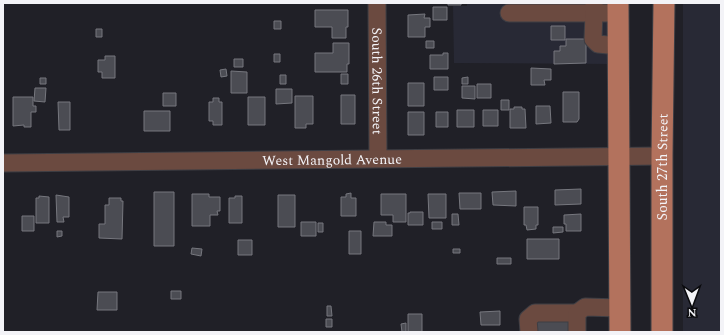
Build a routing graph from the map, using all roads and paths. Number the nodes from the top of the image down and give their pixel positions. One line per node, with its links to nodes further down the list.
1 (377, 3): 9 (street, South 26th Street)
2 (661, 6): 8 (main road, South 27th Street)
3 (594, 8): 4 (street); 5 (street); 6 (street)
4 (618, 8): 6 (main road)
5 (509, 13)
6 (618, 46): 7 (main road)
7 (619, 156): 8 (street, West Mangold Avenue); 9 (street, West Mangold Avenue); 11 (main road)
8 (662, 156): 16 (main road, South 27th Street)
9 (378, 158): 10 (street, West Mangold Avenue)
10 (3, 163)
11 (620, 308): 12 (street); 15 (main road)
12 (577, 313): 13 (street); 14 (street)
13 (529, 332)
14 (577, 332)
15 (620, 332)
16 (662, 332)

